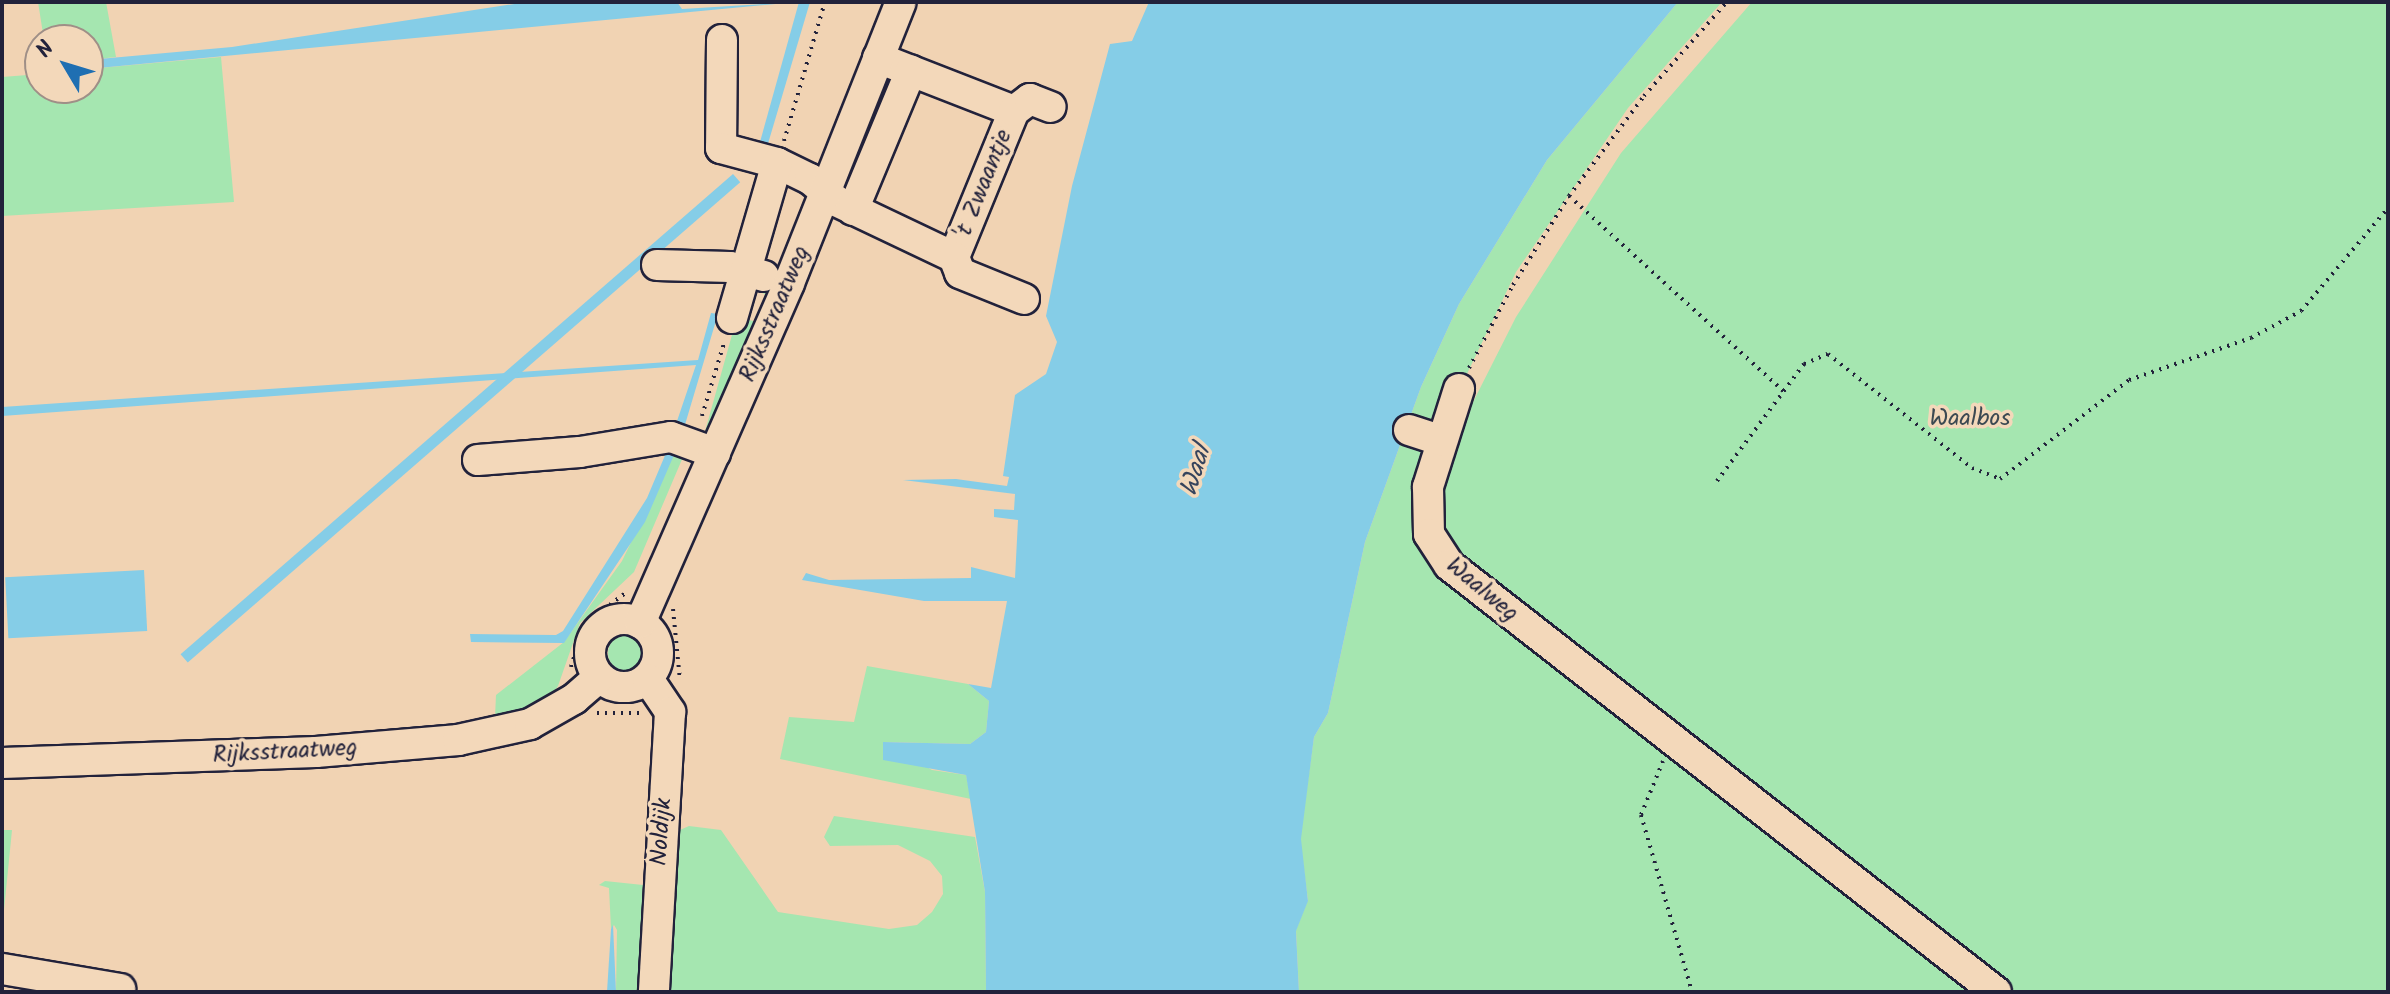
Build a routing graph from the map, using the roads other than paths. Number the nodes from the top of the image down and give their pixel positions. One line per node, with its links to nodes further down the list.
1 (901, 2): 3 (street, Rijksstraatweg)
2 (722, 40): 7 (street, 't Zwaantje)
3 (878, 58): 4 (street, 't Zwaantje); 8 (street, Rijksstraatweg)
4 (911, 71): 6 (street, 't Zwaantje); 9 (street)
5 (1051, 107): 6 (street, 't Zwaantje)
6 (1014, 111): 10 (street, 't Zwaantje)
7 (777, 163): 8 (street, 't Zwaantje); 12 (street, Rijksstraatweg)
8 (825, 191): 9 (street, 't Zwaantje); 13 (street, Rijksstraatweg)
9 (853, 210): 10 (street, 't Zwaantje)
10 (954, 257): 14 (street, 't Zwaantje)
11 (657, 265): 12 (street)
12 (746, 270): 13 (street); 15 (street, Rijksstraatweg)
13 (789, 283): 19 (street, Rijksstraatweg)
14 (1024, 299)
15 (732, 318)
16 (1459, 389): 18 (street, Waalweg)
17 (1409, 430): 18 (street)
18 (1440, 440): 28 (street, Waalweg)
19 (704, 448): 20 (street); 21 (street, Rijksstraatweg)
20 (478, 460)
21 (640, 623): 22 (street); 23 (street)
22 (662, 671): 23 (street); 27 (street, Noldijk)
23 (599, 677): 24 (street, Rijksstraatweg)
24 (2, 763)
25 (2, 969): 26 (street)
26 (120, 989)
27 (654, 992)
28 (1996, 992)

